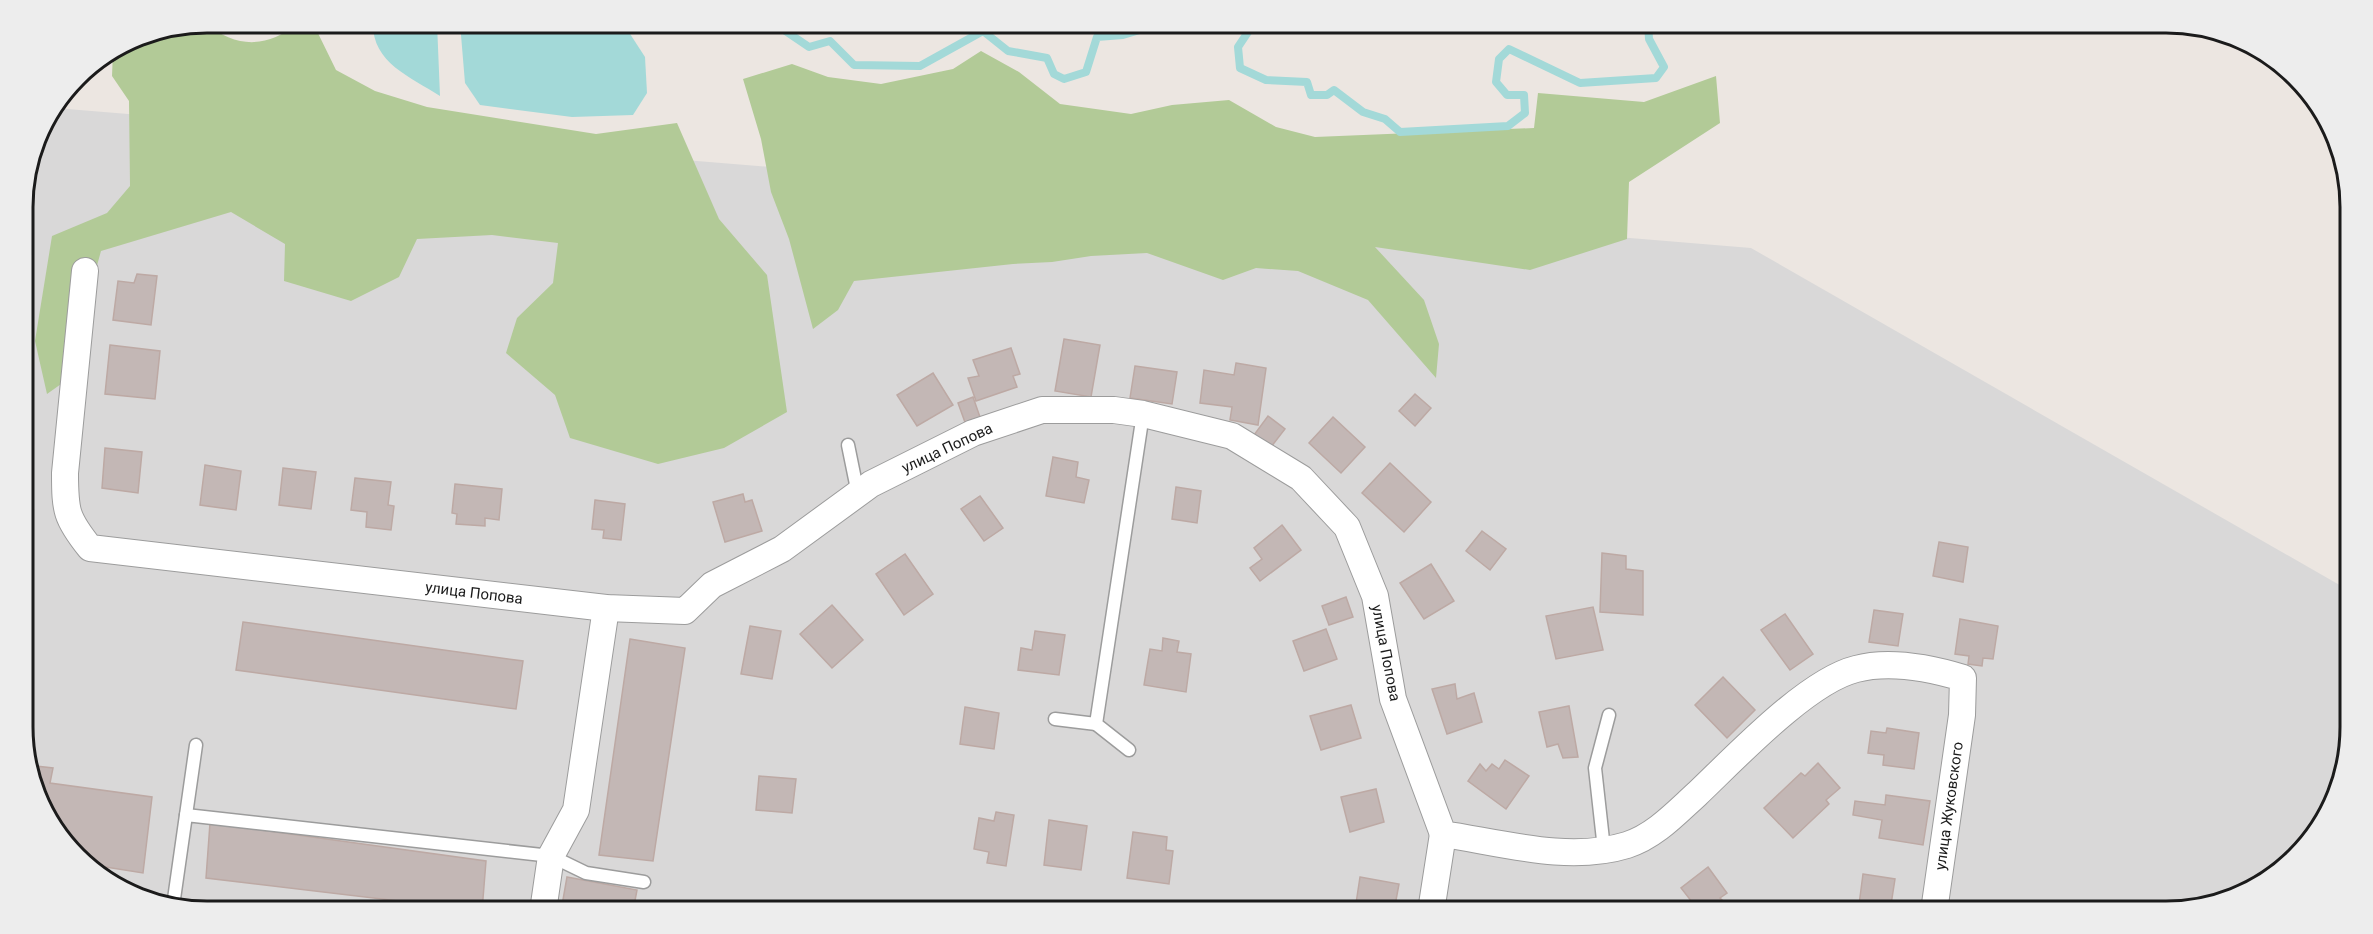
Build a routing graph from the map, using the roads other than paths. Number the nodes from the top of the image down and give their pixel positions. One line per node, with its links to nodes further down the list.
1 (85, 271): 5 (street, улица Попова)
2 (1143, 414): 4 (street, улица Попова); 8 (lane); 12 (street, улица Попова)
3 (848, 445): 4 (lane)
4 (859, 495): 5 (street, улица Попова)
5 (606, 608): 14 (street)
6 (1609, 715): 13 (lane)
7 (1055, 719): 8 (lane)
8 (1096, 724): 10 (lane)
9 (195, 745): 11 (lane)
10 (1129, 750)
11 (186, 815): 14 (lane); 16 (lane)
12 (1443, 834): 13 (street); 18 (street)
13 (1604, 849): 19 (street, улица Жуковского)
14 (551, 856): 15 (lane); 17 (street)
15 (644, 882)
16 (174, 898)
17 (544, 901)
18 (1433, 901)
19 (1935, 901)

